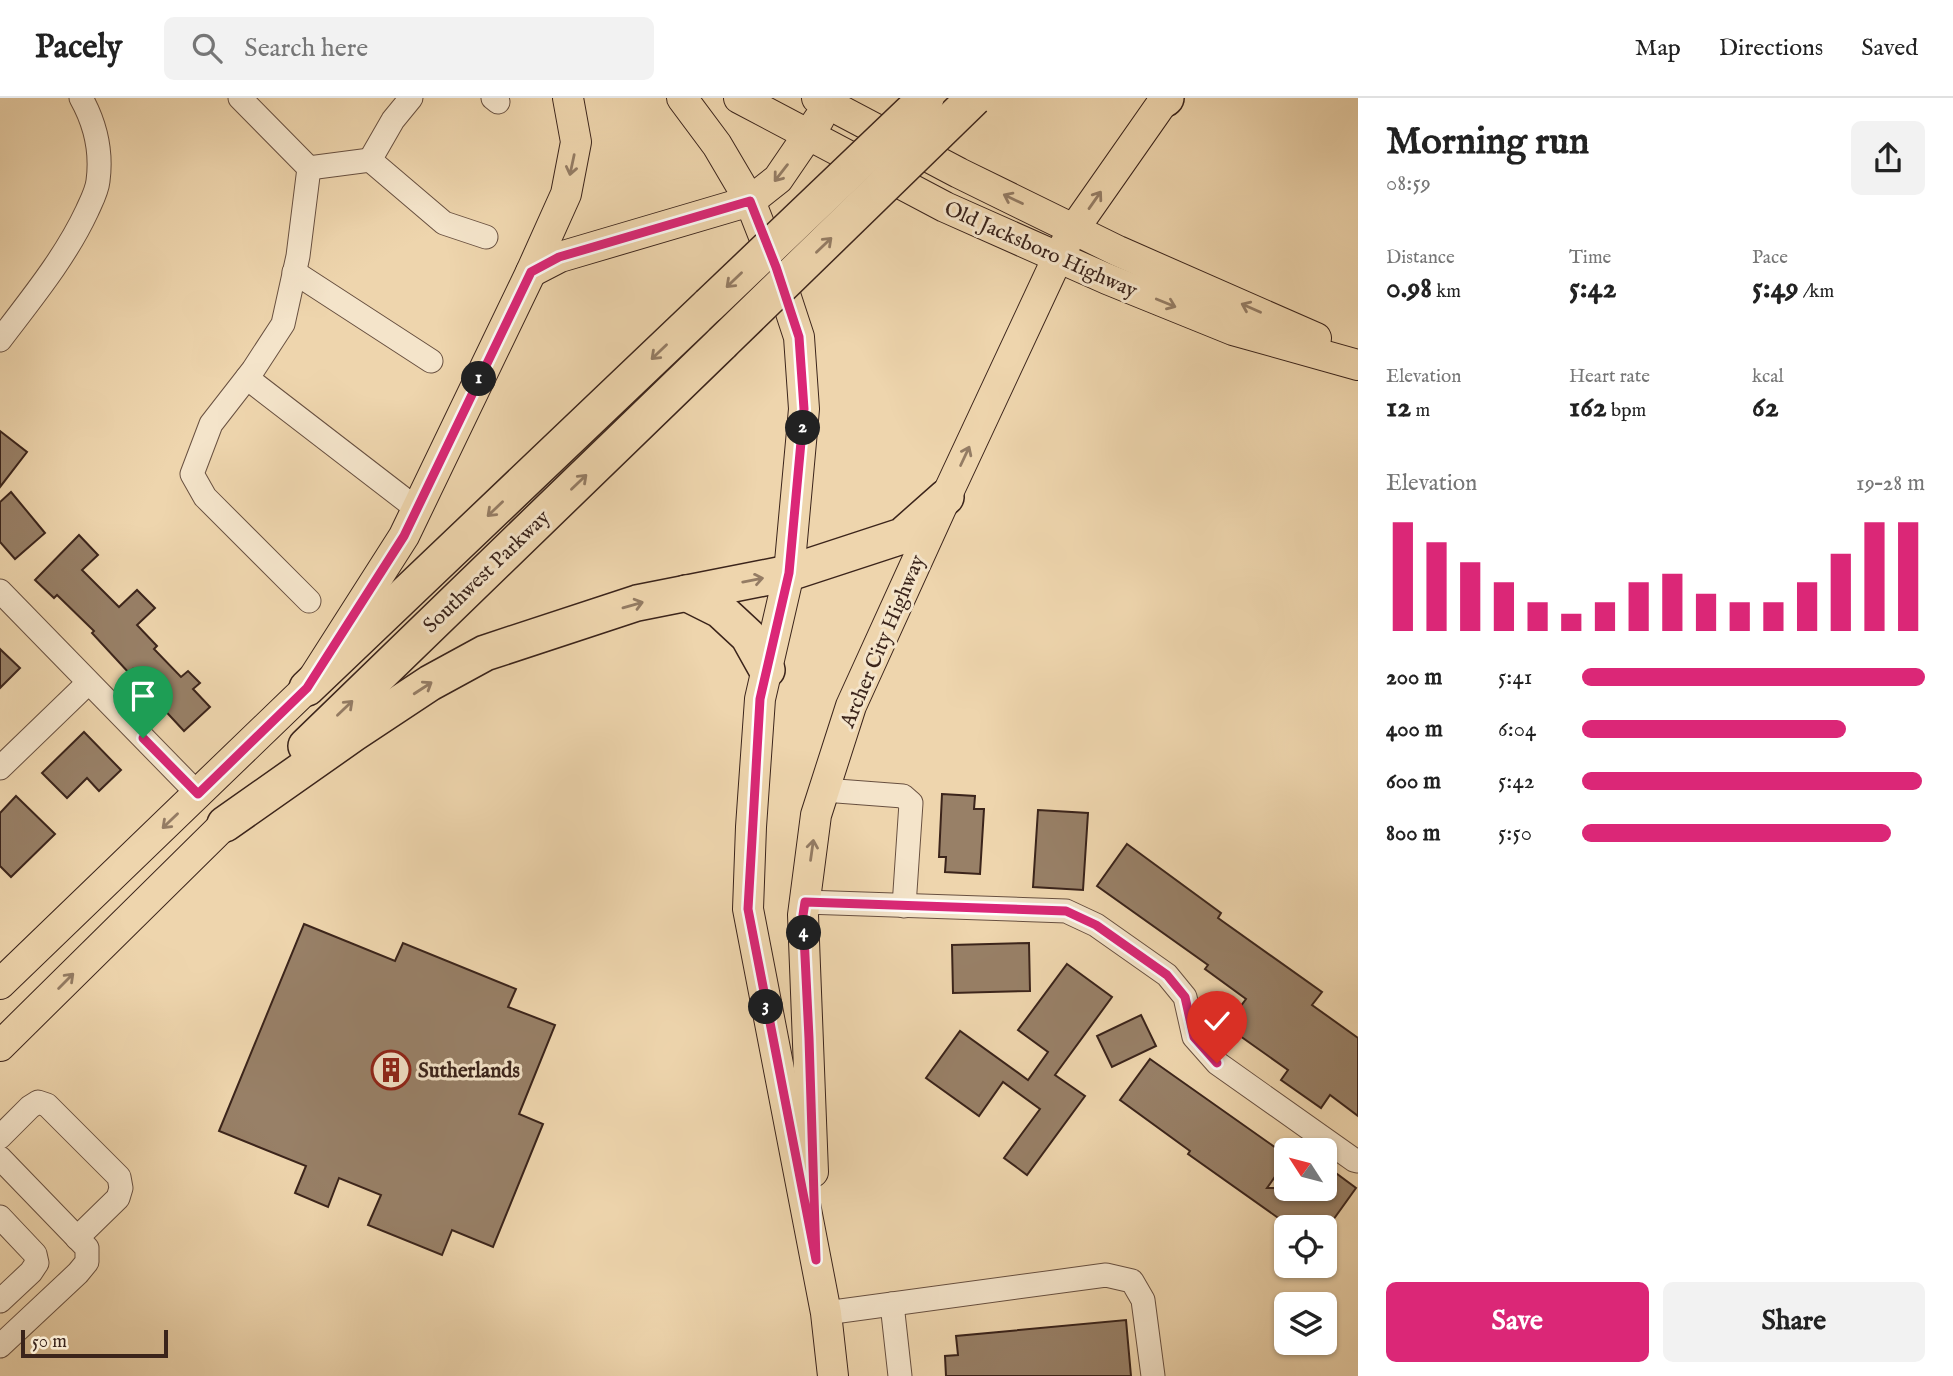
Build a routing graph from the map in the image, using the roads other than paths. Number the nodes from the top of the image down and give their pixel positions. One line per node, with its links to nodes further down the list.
1 (81, 98): 20 (street)
2 (411, 98): 12 (street)
3 (568, 98): 19 (main road, one-way to 19)
4 (681, 98): 14 (main road, Archer City Highway)
5 (739, 98): 11 (main road, Old Jacksboro Highway)
6 (926, 98): 33 (highway, Southwest Parkway, one-way to 33, bridge)
7 (974, 98): 37 (highway, Southwest Parkway, one-way to 7, bridge)
8 (1165, 98): 15 (main road, one-way to 8)
9 (827, 100): 11 (main road); 15 (main road, Old Jacksboro Highway, one-way to 9)
10 (249, 101): 13 (street)
11 (808, 135): 14 (main road, one-way to 14); 17 (main road, Old Jacksboro Highway)
12 (370, 160): 13 (street); 16 (street)
13 (309, 168): 18 (street)
14 (750, 201): 19 (main road); 27 (main road, Archer City Highway)
15 (1074, 229): 17 (main road); 21 (main road, Old Jacksboro Highway, one-way to 15)
16 (486, 237)
17 (1058, 257): 23 (main road, Old Jacksboro Highway, one-way to 23); 25 (main road, Archer City Highway, one-way to 17)
18 (295, 272): 22 (street); 24 (street)
19 (531, 272): 26 (main road)
20 (0, 340)
21 (1358, 357)
22 (431, 361)
23 (1358, 365)
24 (247, 378): 26 (street); 30 (street)
25 (946, 497): 27 (highway); 35 (main road, Archer City Highway)
26 (417, 509): 33 (main road)
27 (789, 573): 29 (highway, one-way to 27); 31 (main road, Archer City Highway)
28 (0, 591): 32 (street)
29 (686, 593): 31 (highway); 37 (highway, one-way to 29)
30 (309, 601)
31 (767, 670): 48 (main road, Archer City Highway)
32 (88, 683): 34 (street); 36 (street)
33 (307, 688): 36 (main road, Southwest Parkway)
34 (0, 768)
35 (824, 790): 38 (main road, Archer City Highway, one-way to 35); 39 (street)
36 (198, 794): 40 (main road, Southwest Parkway, one-way to 40)
37 (225, 824): 41 (main road, Southwest Parkway, one-way to 37)
38 (805, 902): 39 (street); 48 (main road, Archer City Highway)
39 (904, 906): 45 (street)
40 (4, 980): 41 (main road)
41 (37, 1009): 42 (main road, Southwest Parkway)
42 (0, 1046)
43 (0, 1137): 47 (street)
44 (0, 1158): 47 (street)
45 (1358, 1161)
46 (0, 1217): 49 (street)
47 (76, 1238): 53 (street)
48 (816, 1260): 52 (main road, Archer City Highway)
49 (0, 1301)
50 (892, 1304): 52 (street); 56 (street); 57 (street)
51 (0, 1307): 53 (street)
52 (826, 1313): 55 (main road, Archer City Highway)
53 (19, 1328): 54 (street)
54 (0, 1346)
55 (833, 1376)
56 (900, 1376)
57 (1153, 1376)

